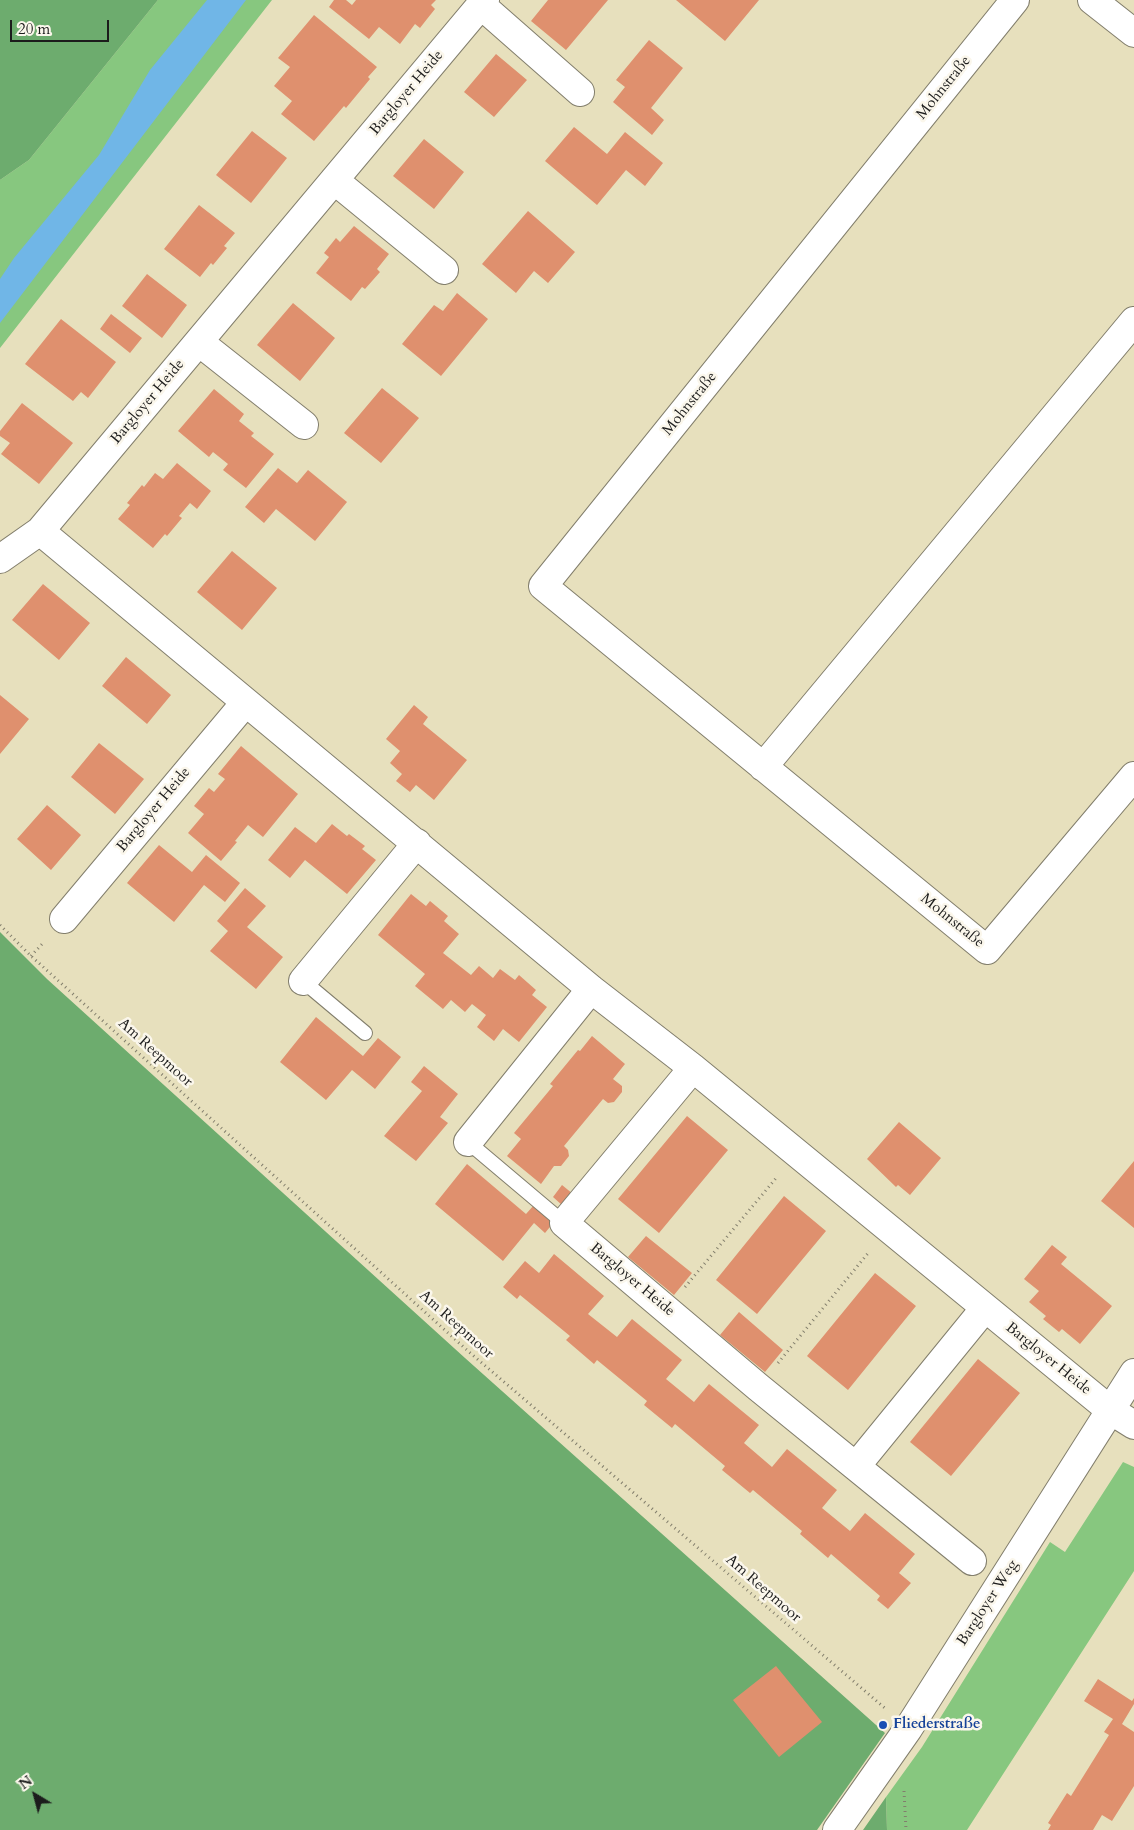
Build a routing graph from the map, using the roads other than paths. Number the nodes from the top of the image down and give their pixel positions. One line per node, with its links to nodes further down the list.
1 (1015, 0): 14 (street, Mohnstraße)
2 (1092, 0): 4 (street)
3 (483, 3): 5 (street, Bargloyer Heide); 6 (street, Bargloyer Heide)
4 (1134, 33)
5 (580, 92)
6 (334, 180): 7 (street); 9 (street, Bargloyer Heide)
7 (444, 270)
8 (1134, 321): 14 (street)
9 (199, 342): 10 (street); 11 (street, Bargloyer Heide)
10 (304, 425)
11 (40, 531): 12 (street, Bargloyer Heide); 13 (street, Bargloyer Heide)
12 (0, 559)
13 (245, 703): 16 (street, Bargloyer Heide); 17 (street, Bargloyer Heide)
14 (764, 767): 15 (street, Mohnstraße)
15 (1134, 776)
16 (416, 843): 18 (street); 19 (street, Bargloyer Heide)
17 (64, 918)
18 (303, 981): 20 (lane)
19 (591, 989): 21 (street, Bargloyer Heide); 22 (street)
20 (365, 1033)
21 (693, 1068): 23 (street); 24 (street, Bargloyer Heide)
22 (468, 1142): 23 (lane)
23 (564, 1223): 28 (street, Bargloyer Heide)
24 (985, 1308): 26 (street, Bargloyer Heide); 28 (street)
25 (1134, 1373): 26 (street, Bargloyer Weg)
26 (1110, 1410): 27 (street); 30 (street, Bargloyer Weg)
27 (1134, 1425)
28 (857, 1466): 29 (street, Bargloyer Heide)
29 (972, 1561)
30 (837, 1830)

